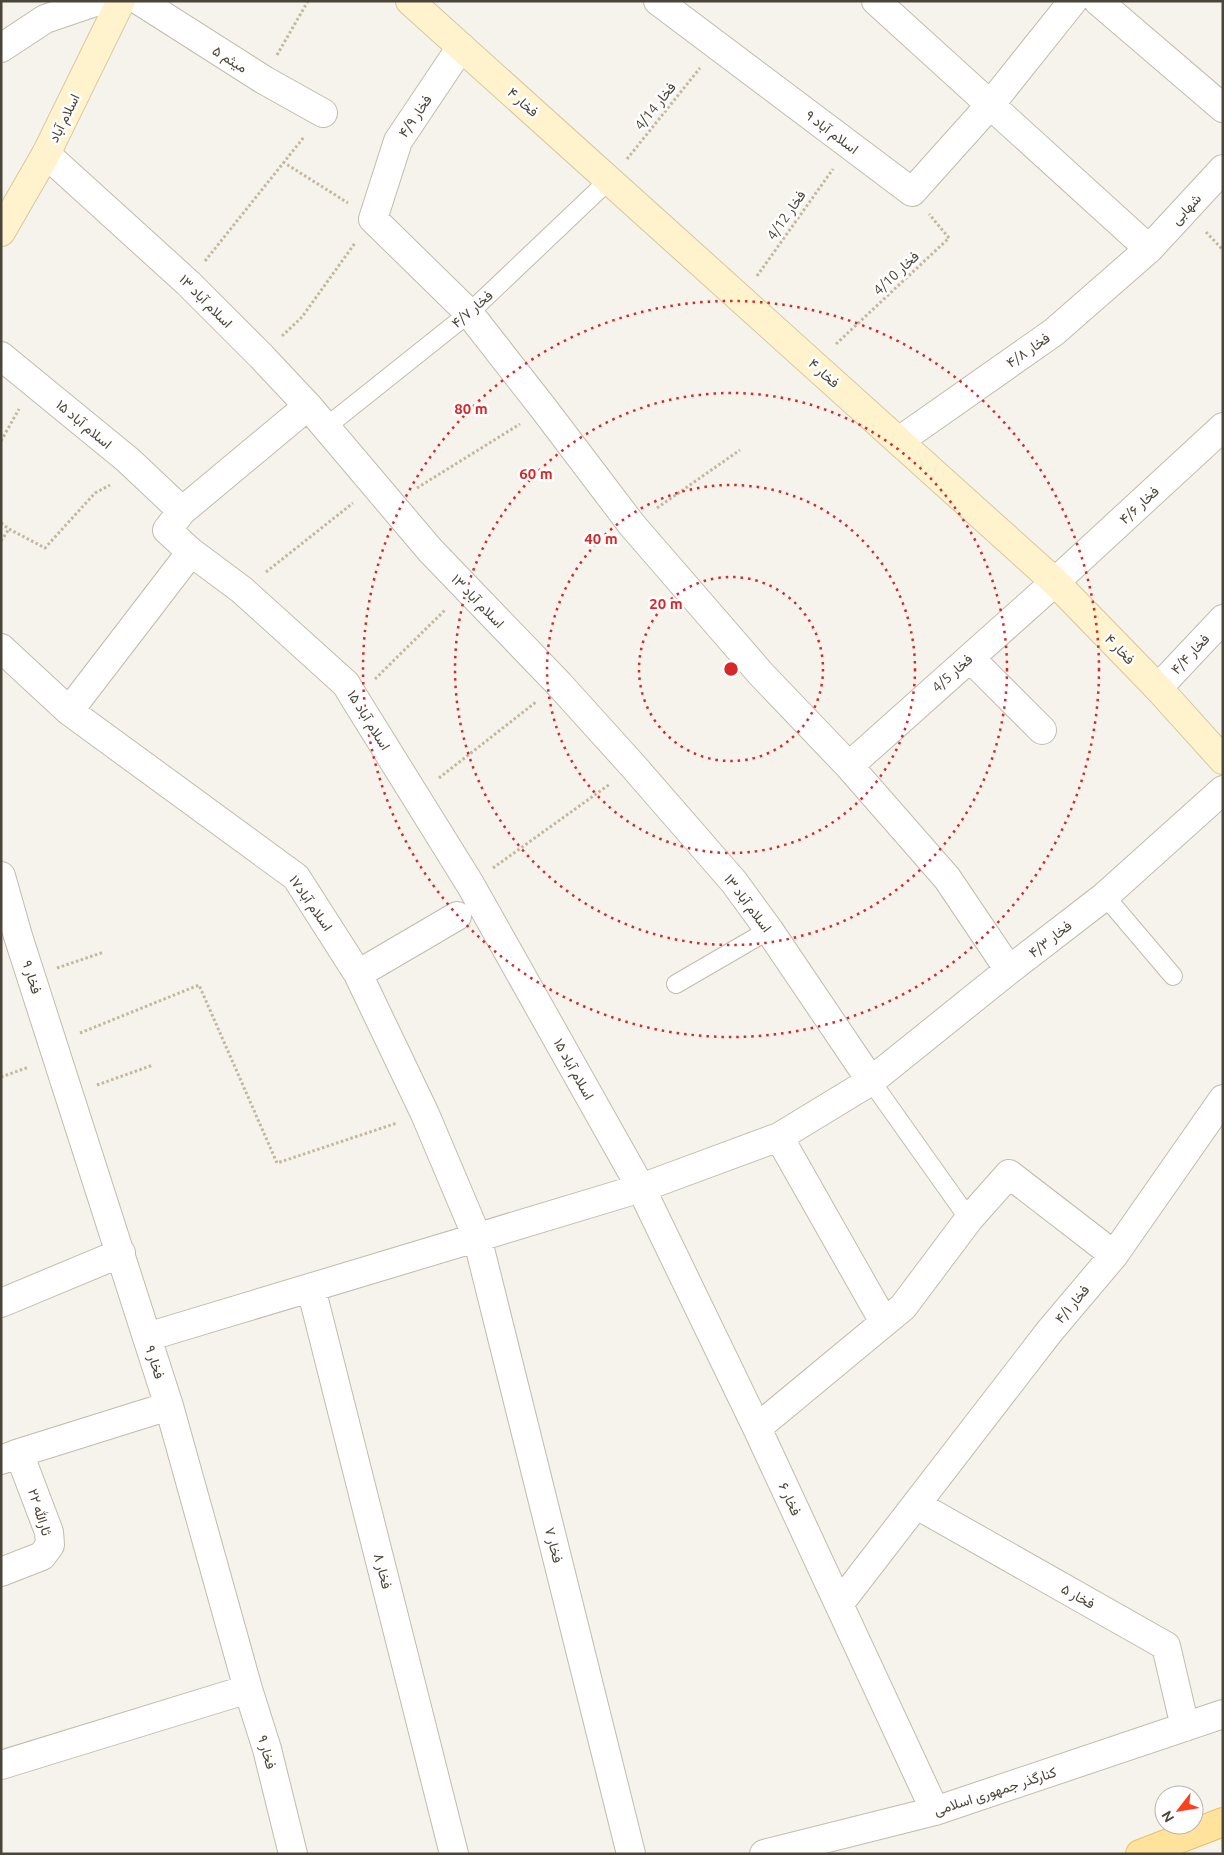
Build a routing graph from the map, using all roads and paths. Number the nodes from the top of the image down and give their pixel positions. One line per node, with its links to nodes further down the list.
1 (98, 1): 12 (street)
2 (121, 1): 18 (street, اسلام آباد)
3 (140, 1): 13 (street, میثم ۵)
4 (308, 1): 13 (path)
5 (410, 1): 11 (street, فخار ۴)
6 (876, 1): 14 (street)
7 (1073, 1): 14 (street)
8 (1098, 1): 15 (street)
9 (668, 4): 10 (street, اسلام آباد ۹)
10 (717, 46): 17 (street, اسلام آباد ۹); 21 (path, فخار 4/14)
11 (461, 47): 21 (street, فخار ۴); 23 (street, فخار ۴/۹)
12 (1, 48)
13 (264, 80): 16 (street, میثم ۵)
14 (990, 105): 22 (street); 25 (street)
15 (1223, 108)
16 (323, 113): 19 (path)
17 (850, 145): 22 (street, اسلام آباد ۹); 27 (path, فخار 4/12)
18 (46, 154): 24 (street, اسلام آباد); 26 (street, اسلام آباد ۱۳)
19 (283, 162): 23 (path); 26 (path)
20 (1223, 168): 25 (street, شهابی)
21 (609, 180): 27 (street, فخار ۴); 28 (lane, فخار ۴/۷)
22 (912, 192): 31 (path, فخار 4/10)
23 (373, 219): 28 (street); 30 (path)
24 (1, 232)
25 (1149, 249): 37 (street, فخار ۴/۸)
26 (188, 283): 30 (street, اسلام آباد ۱۳)
27 (741, 299): 31 (street, فخار ۴)
28 (469, 313): 34 (street); 35 (lane, فخار ۴/۷)
29 (1, 356): 32 (street, اسلام آباد ۱۵)
30 (261, 356): 33 (street, اسلام آباد ۱۳)
31 (814, 364): 37 (street, فخار ۴)
32 (34, 382): 38 (path); 40 (street, اسلام آباد ۱۵)
33 (308, 406): 35 (street, اسلام آباد ۱۳); 42 (street)
34 (544, 409): 41 (path); 44 (street)
35 (326, 427): 41 (street, اسلام آباد ۱۳)
36 (1223, 428): 48 (street, فخار ۴/۶)
37 (899, 441): 48 (street, فخار ۴)
38 (1, 442)
39 (740, 450): 44 (path)
40 (128, 460): 42 (street, اسلام آباد ۱۵); 45 (path)
41 (383, 495): 49 (street, اسلام آباد ۱۳); 50 (path)
42 (182, 511): 47 (street, اسلام آباد ۱۵)
43 (1, 523): 45 (path)
44 (632, 525): 60 (street)
45 (8, 529): 46 (path)
46 (1, 542)
47 (191, 552): 50 (street, اسلام آباد ۱۵); 57 (street)
48 (1055, 582): 53 (street, فخار 4/5); 55 (street, فخار ۴)
49 (467, 588): 54 (street, اسلام آباد ۱۳); 56 (path)
50 (242, 590): 56 (street, اسلام آباد ۱۵)
51 (1223, 619): 55 (street, فخار ۴/۴)
52 (1, 648): 57 (street, اسلام آباد۱۷)
53 (970, 658): 58 (street); 60 (street, فخار 4/5)
54 (558, 684): 61 (street, اسلام آباد ۱۳); 63 (path)
55 (1158, 688): 59 (street, فخار ۴)
56 (356, 699): 63 (street, اسلام آباد ۱۵)
57 (69, 711): 72 (street, اسلام آباد۱۷)
58 (1042, 730)
59 (1223, 760)
60 (849, 766): 71 (street)
61 (634, 767): 65 (path); 68 (street, اسلام آباد ۱۳)
62 (1223, 790): 66 (street, فخار ۴/۳)
63 (416, 795): 65 (street, اسلام آباد ۱۵)
64 (1, 876): 69 (street, فخار ۹)
65 (470, 884): 83 (street, اسلام آباد ۱۵)
66 (1105, 896): 71 (street, فخار ۴/۳); 74 (lane)
67 (457, 916): 72 (street)
68 (769, 930): 75 (lane); 78 (street, اسلام آباد ۱۳)
69 (10, 937): 73 (street, فخار ۹)
70 (104, 952): 73 (path)
71 (1009, 970): 78 (street, فخار ۴/۳)
72 (358, 974): 81 (street, اسلام آباد۱۷)
73 (32, 976): 76 (street, فخار ۹)
74 (1173, 976)
75 (676, 984)
76 (54, 1043): 79 (street, فخار ۹); 81 (path)
77 (153, 1065): 79 (path)
78 (871, 1081): 82 (street, فخار ۴/۳); 84 (lane)
79 (70, 1094): 86 (street, فخار ۹)
80 (1223, 1099): 87 (street, فخار ۴/۱)
81 (425, 1114): 85 (street, اسلام آباد۱۷)
82 (779, 1137): 83 (street, فخار ۴/۳); 90 (street)
83 (641, 1188): 85 (street, فخار ۴/۳); 93 (street, فخار ۶)
84 (969, 1219): 87 (street); 90 (street)
85 (477, 1237): 88 (street, فخار ۴/۳); 106 (street, فخار ۷)
86 (121, 1253): 89 (street); 91 (street, فخار ۹)
87 (1114, 1255): 95 (street, فخار ۴/۱)
88 (311, 1288): 91 (street, فخار ۴/۳); 105 (street, فخار ۸)
89 (1, 1303)
90 (884, 1322): 93 (street)
91 (147, 1337): 92 (street, فخار ۹)
92 (169, 1406): 94 (street); 98 (street, فخار ۹)
93 (757, 1428): 97 (street, فخار ۶)
94 (10, 1457): 96 (street, ثارالله ۲۲)
95 (917, 1505): 97 (street, فخار ۴/۱); 100 (street, فخار ۵)
96 (1, 1572)
97 (840, 1604): 102 (street, فخار ۶)
98 (248, 1689): 101 (street); 104 (street, فخار ۹)
99 (1223, 1714): 100 (street, کنارگذر جمهوری اسلامی)
100 (1185, 1727): 102 (street, کنارگذر جمهوری اسلامی)
101 (1, 1765)
102 (935, 1811): 107 (street, کنارگذر جمهوری اسلامی)
103 (1223, 1822): 108 (main road)
104 (293, 1854)
105 (454, 1854)
106 (631, 1854)
107 (764, 1854)
108 (1140, 1854)

